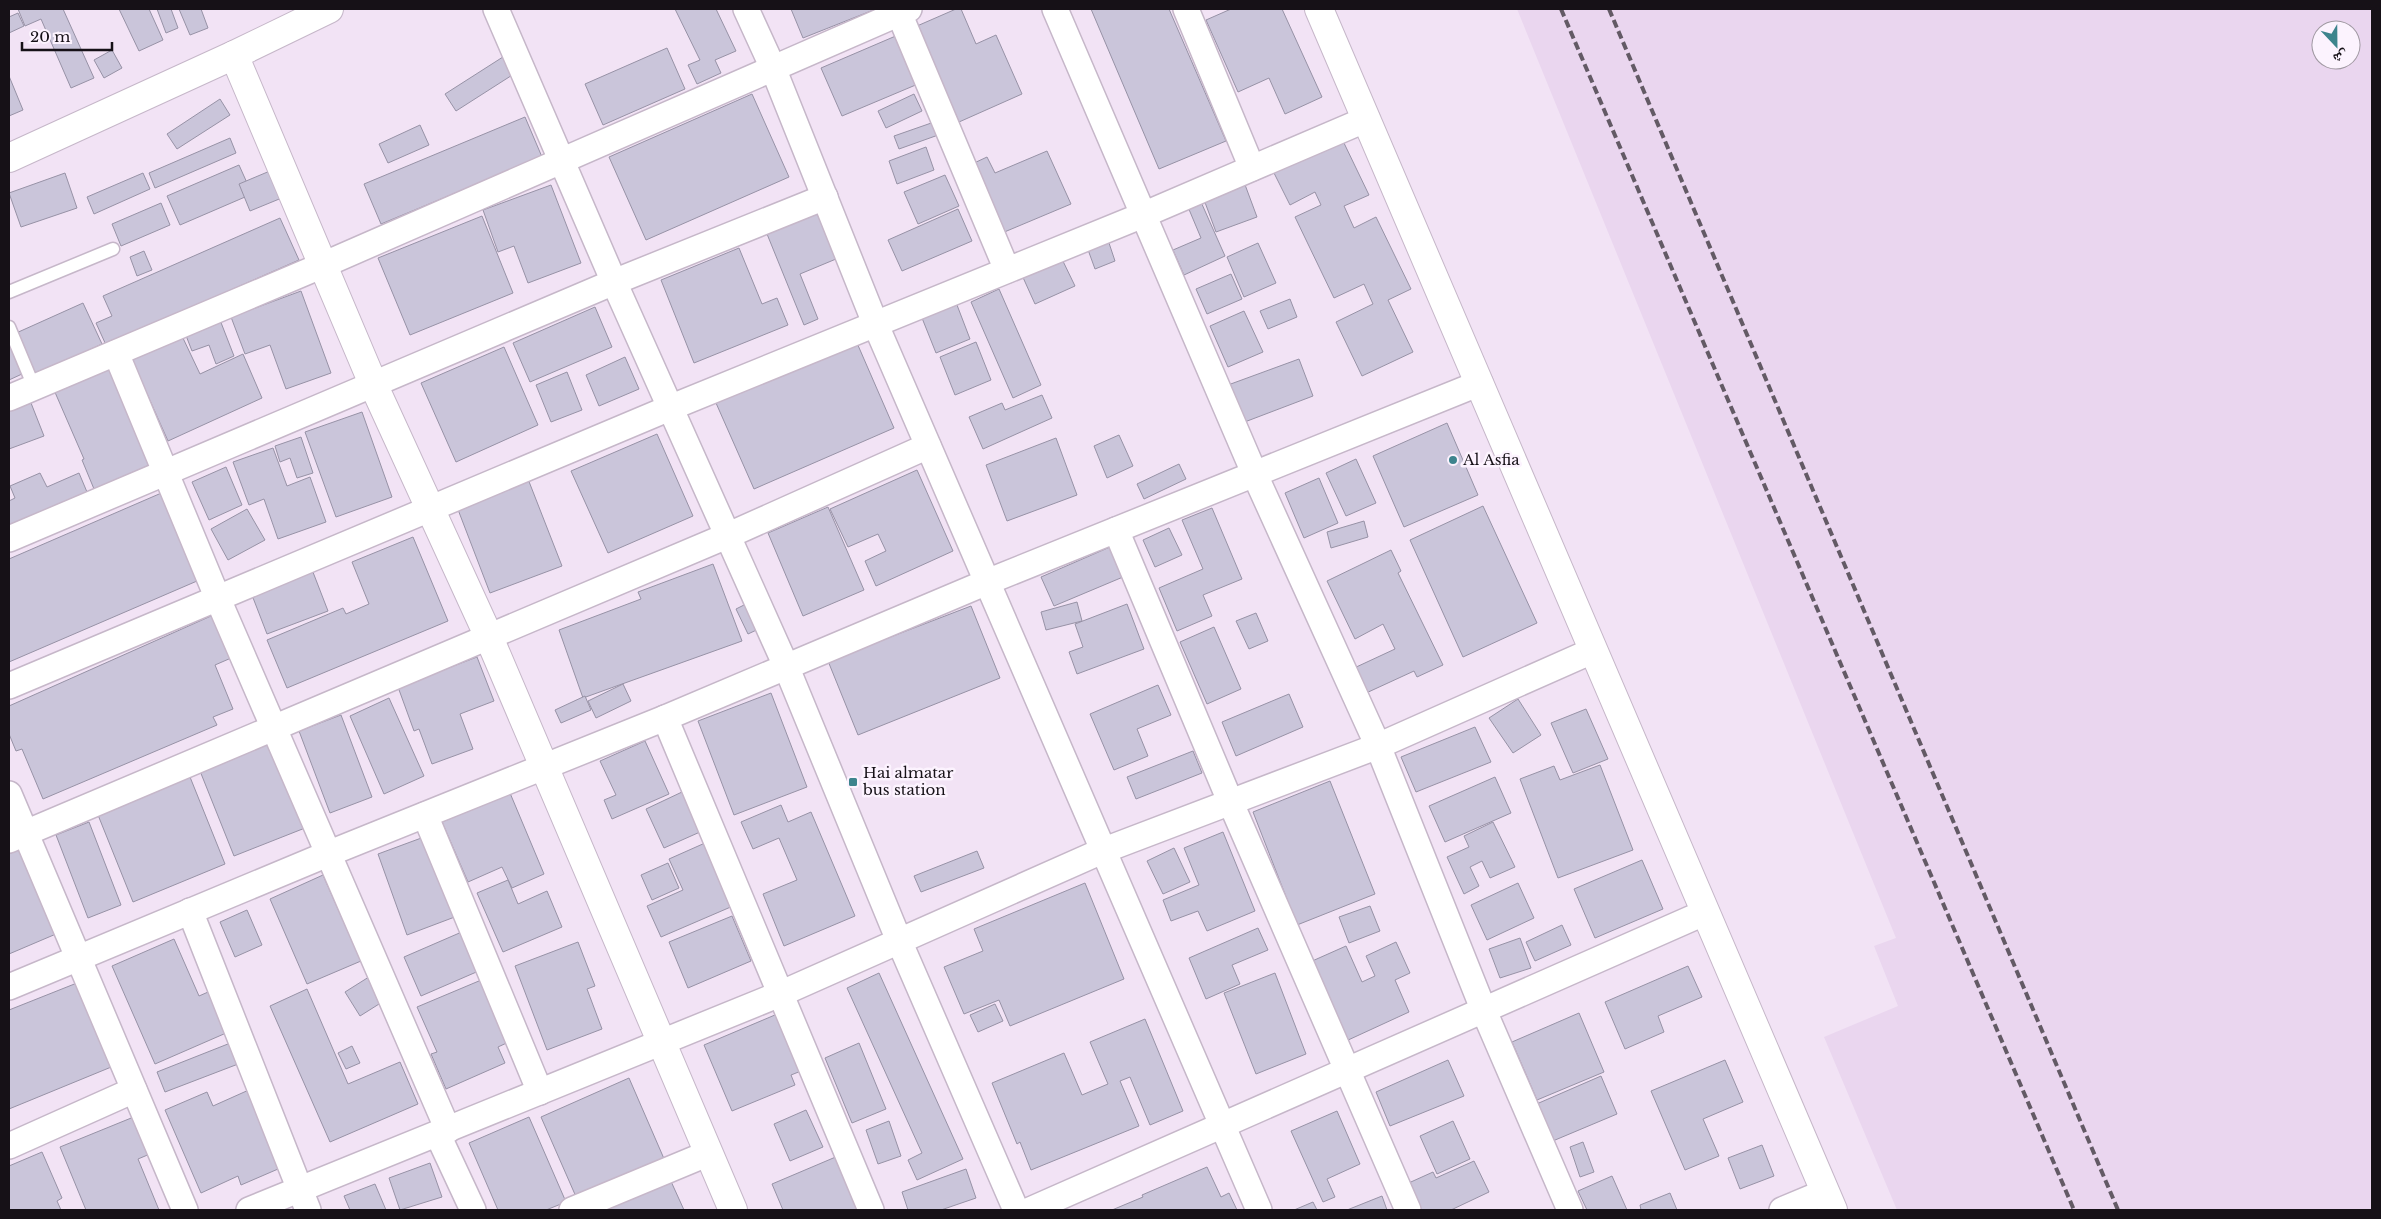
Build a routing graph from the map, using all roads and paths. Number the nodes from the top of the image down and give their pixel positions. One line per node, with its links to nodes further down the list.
1 (329, 9): 8 (main road)
2 (496, 9): 12 (street)
3 (746, 9): 9 (street)
4 (1055, 9): 15 (street)
5 (1186, 9): 13 (street)
6 (1319, 9): 10 (main road)
7 (904, 11): 9 (street); 18 (street)
8 (234, 55): 11 (main road); 17 (main road)
9 (773, 68): 12 (street); 14 (street)
10 (1367, 119): 13 (street); 24 (main road)
11 (9, 158)
12 (562, 160): 17 (street); 19 (street)
13 (1252, 168): 15 (street)
14 (825, 197): 19 (street); 21 (street)
15 (1143, 215): 18 (street); 31 (street)
16 (113, 249): 20 (lane)
17 (323, 265): 23 (street); 25 (main road)
18 (1007, 270): 21 (street)
19 (614, 282): 25 (street); 28 (street)
20 (9, 292)
21 (875, 323): 28 (street); 29 (street)
22 (9, 327): 26 (lane)
23 (116, 353): 26 (street); 30 (street)
24 (1480, 383): 31 (street); 39 (main road)
25 (374, 386): 30 (street); 32 (main road)
26 (34, 387): 27 (street)
27 (9, 398)
28 (672, 407): 32 (street); 34 (street)
29 (928, 446): 34 (street); 36 (street)
30 (165, 474): 35 (street); 37 (street)
31 (1255, 475): 33 (street); 44 (street)
32 (429, 509): 37 (street); 38 (main road)
33 (1116, 530): 36 (street); 47 (street)
34 (729, 535): 38 (street); 40 (street)
35 (9, 539)
36 (988, 582): 40 (street); 50 (street)
37 (218, 598): 41 (street); 43 (street)
38 (488, 635): 43 (street); 45 (main road)
39 (1592, 651): 44 (street); 53 (main road)
40 (786, 666): 42 (street); 54 (street)
41 (9, 686)
42 (665, 718): 45 (street); 57 (street)
43 (274, 726): 49 (street); 51 (street)
44 (1378, 746): 47 (street); 58 (street)
45 (545, 767): 48 (street); 59 (main road)
46 (9, 794): 49 (street)
47 (1230, 801): 50 (street); 60 (street)
48 (425, 815): 51 (street); 62 (street)
49 (17, 836): 55 (street)
50 (1102, 851): 54 (street); 63 (street)
51 (330, 853): 52 (street); 64 (street)
52 (190, 911): 55 (street); 67 (street)
53 (1706, 912): 58 (street); 68 (main road)
54 (900, 943): 57 (street); 75 (street)
55 (79, 958): 56 (street); 61 (street)
56 (9, 987)
57 (780, 994): 59 (street); 74 (street)
58 (1484, 1011): 60 (street); 79 (street)
59 (662, 1042): 62 (street); 66 (main road)
60 (1347, 1072): 63 (street); 78 (street)
61 (134, 1090): 65 (street); 69 (street)
62 (540, 1092): 64 (street)
63 (1222, 1127): 76 (street); 77 (street)
64 (443, 1132): 67 (street); 71 (street)
65 (9, 1146)
66 (709, 1153): 72 (street); 73 (main road)
67 (304, 1199): 70 (street)
68 (1829, 1201): 80 (street)
69 (185, 1210)
70 (249, 1210)
71 (473, 1210)
72 (572, 1210)
73 (733, 1210)
74 (871, 1210)
75 (1016, 1210)
76 (1030, 1210)
77 (1259, 1210)
78 (1408, 1210)
79 (1570, 1210)
80 (1782, 1210)

